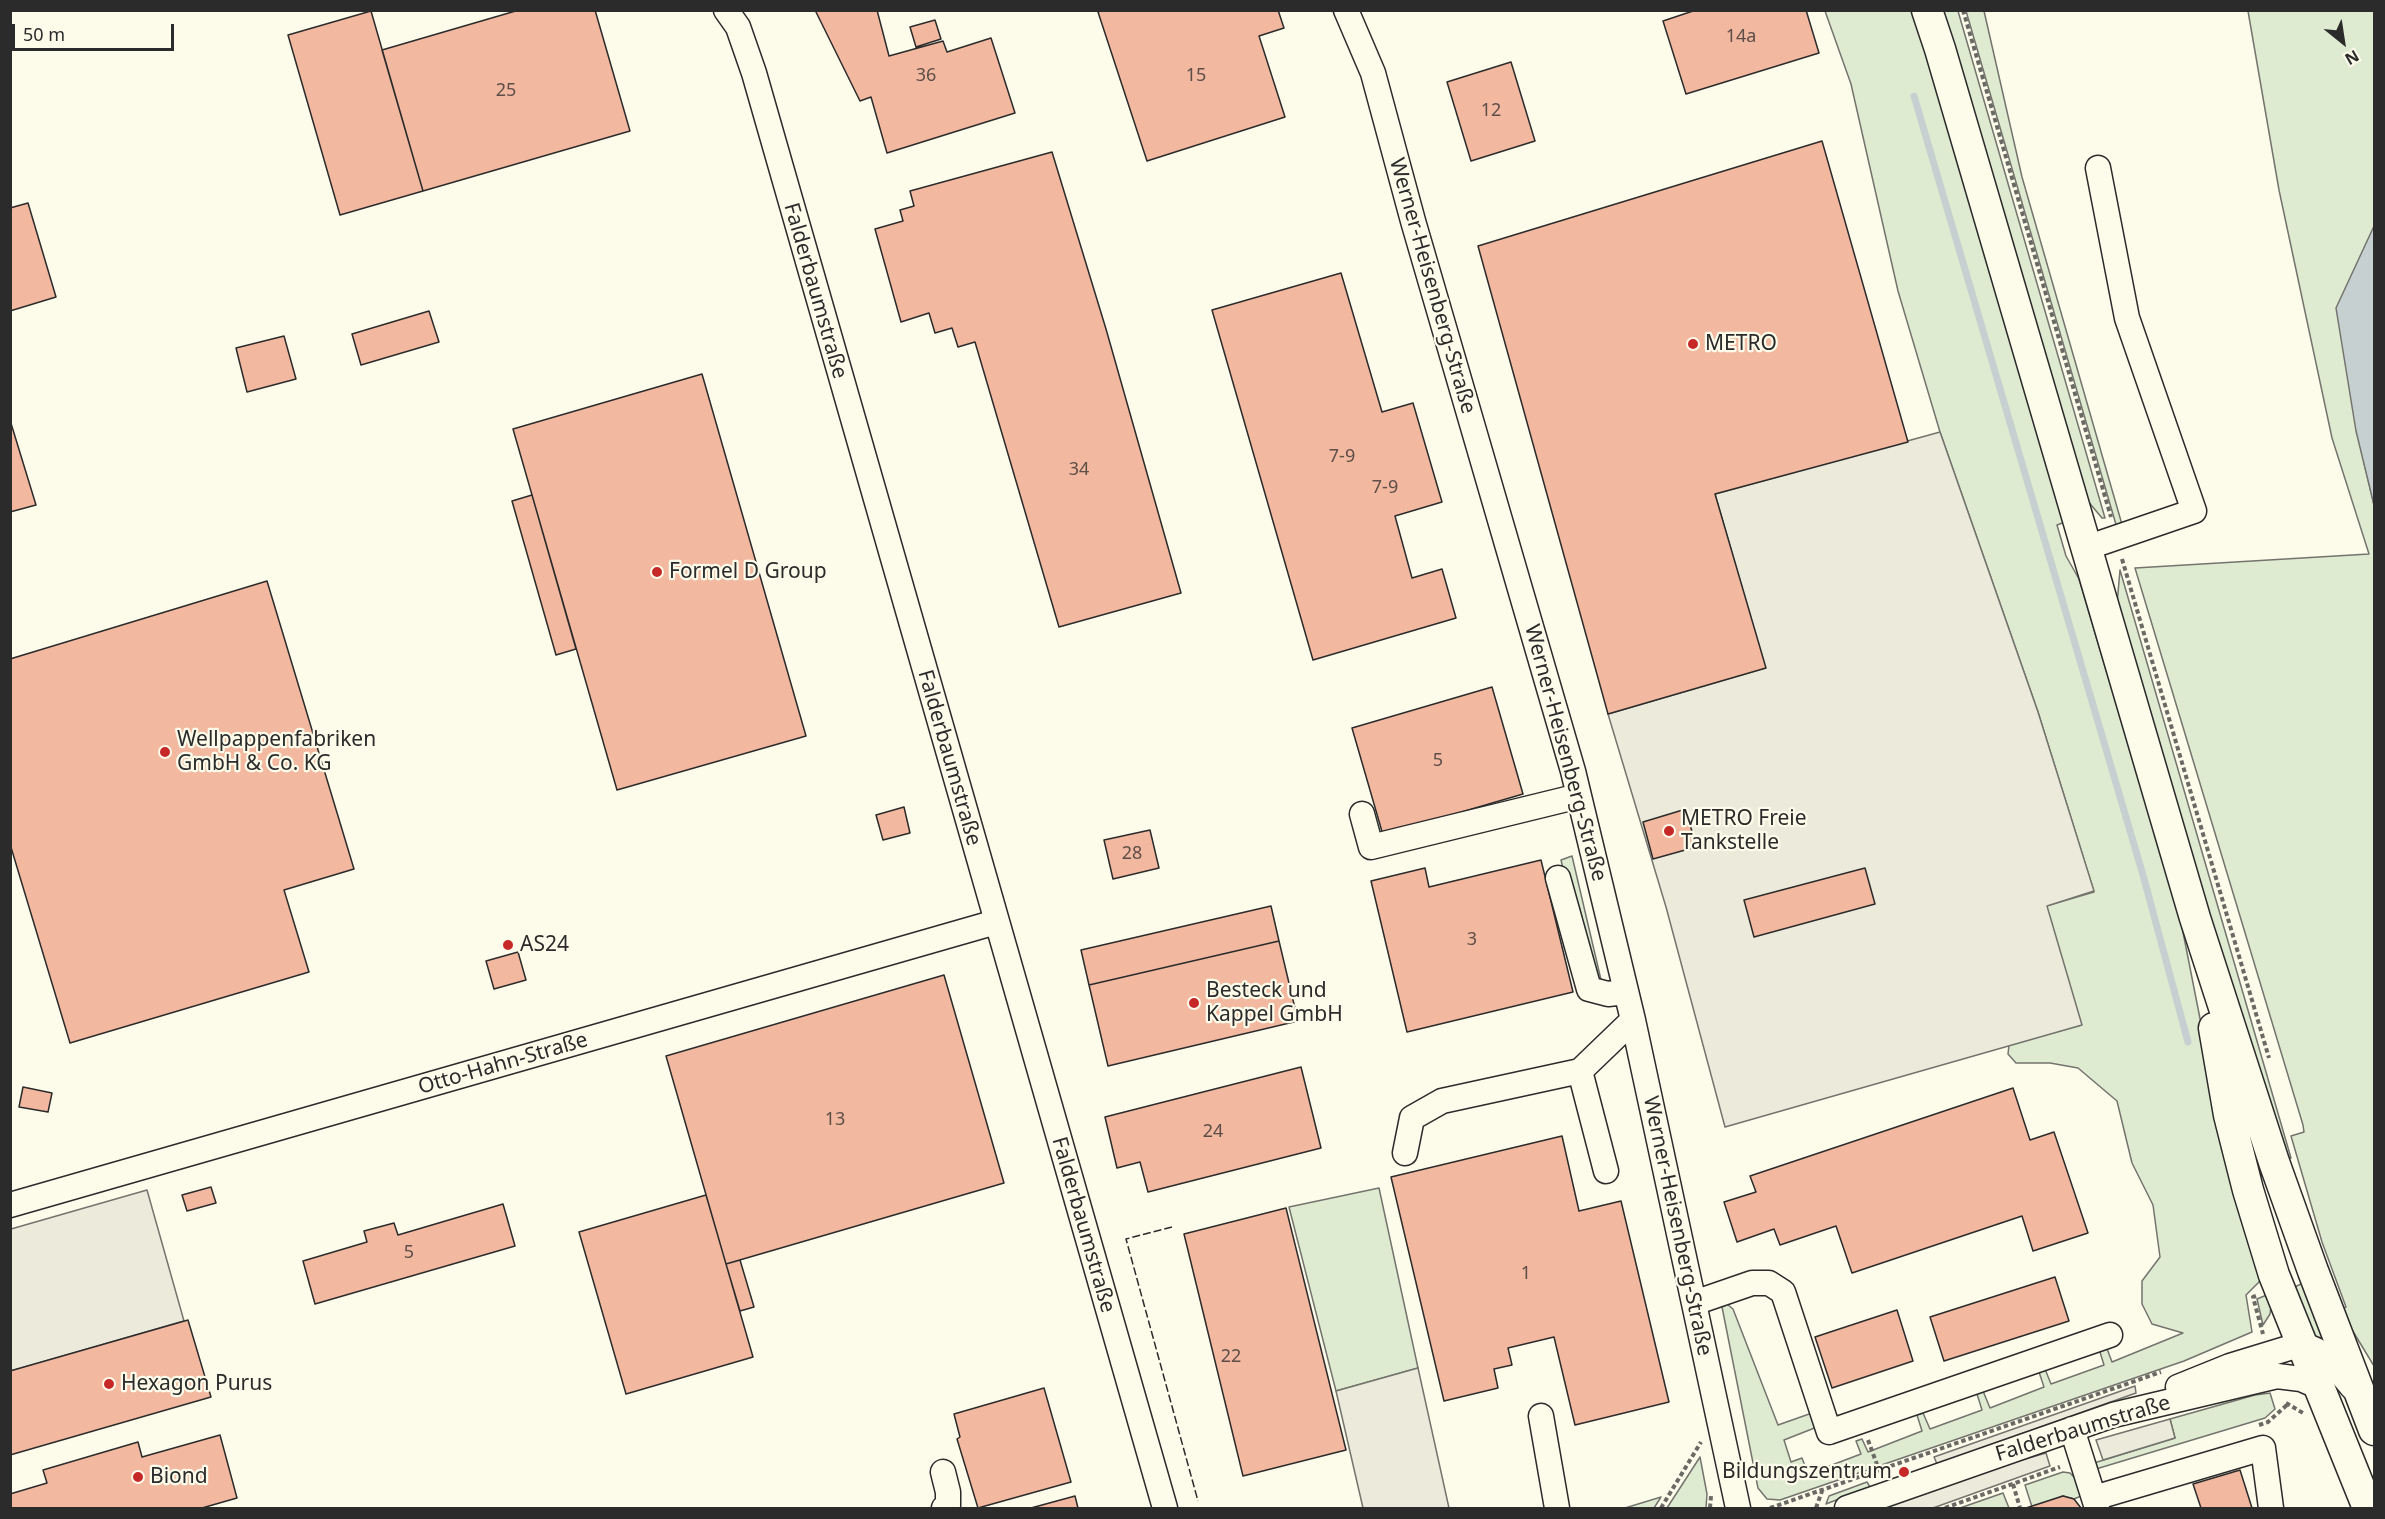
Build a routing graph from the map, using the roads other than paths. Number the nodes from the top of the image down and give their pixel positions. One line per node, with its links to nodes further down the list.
1 (726, 10): 10 (street, Falderbaumstraße)
2 (1346, 10): 6 (street, Werner-Heisenberg-Straße)
3 (1927, 10): 5 (main road)
4 (2098, 168): 5 (street)
5 (2086, 548): 9 (main road)
6 (1579, 795): 7 (street); 11 (street, Werner-Heisenberg-Straße)
7 (1362, 813)
8 (1558, 878): 11 (street)
9 (2195, 918): 19 (main road); 23 (main road)
10 (996, 922): 16 (street, Otto-Hahn-Straße); 28 (street, Falderbaumstraße)
11 (1626, 992): 12 (street, Werner-Heisenberg-Straße)
12 (1633, 1020): 13 (street); 17 (street, Werner-Heisenberg-Straße)
13 (1580, 1071): 14 (street); 15 (street)
14 (1406, 1153)
15 (1606, 1171)
16 (10, 1205)
17 (1694, 1303): 18 (street); 30 (street, Werner-Heisenberg-Straße)
18 (2110, 1335)
19 (2302, 1344): 20 (main road); 21 (street); 23 (street)
20 (2322, 1389): 21 (street, Falderbaumstraße); 33 (main road)
21 (2113, 1415): 24 (street, Falderbaumstraße)
22 (1541, 1416): 29 (street)
23 (2370, 1418)
24 (2072, 1429): 26 (street); 31 (street, Falderbaumstraße)
25 (943, 1472): 27 (street)
26 (2093, 1495): 32 (street)
27 (944, 1509)
28 (1165, 1509)
29 (1557, 1509)
30 (1738, 1509)
31 (1847, 1509)
32 (2271, 1509)
33 (2368, 1509)

